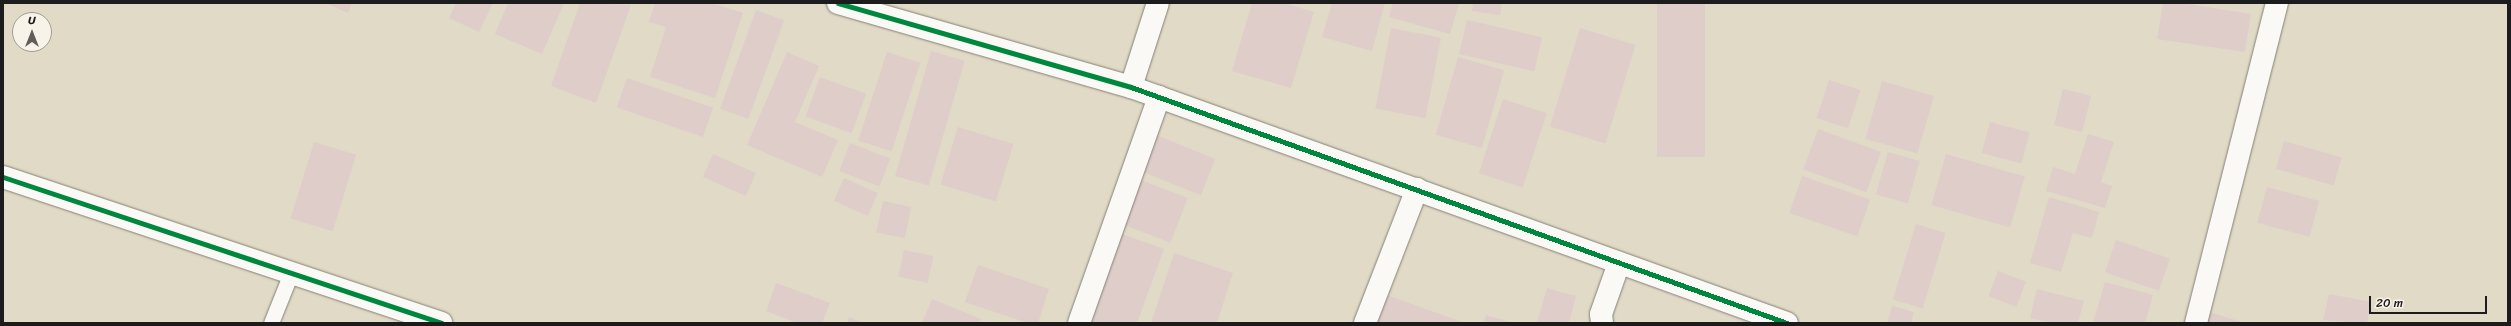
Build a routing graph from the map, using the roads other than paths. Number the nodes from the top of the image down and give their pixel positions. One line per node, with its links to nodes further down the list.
1 (838, 3): 4 (street)
2 (1158, 3): 4 (street)
3 (2277, 3): 16 (street)
4 (1131, 87): 5 (street)
5 (1159, 97): 7 (street); 12 (street)
6 (3, 178): 9 (street)
7 (1416, 190): 8 (street); 13 (street)
8 (1619, 263): 14 (street); 15 (street)
9 (291, 273): 10 (lane); 11 (street)
10 (270, 323)
11 (441, 323)
12 (1079, 323)
13 (1366, 323)
14 (1602, 323)
15 (1787, 323)
16 (2196, 323)

